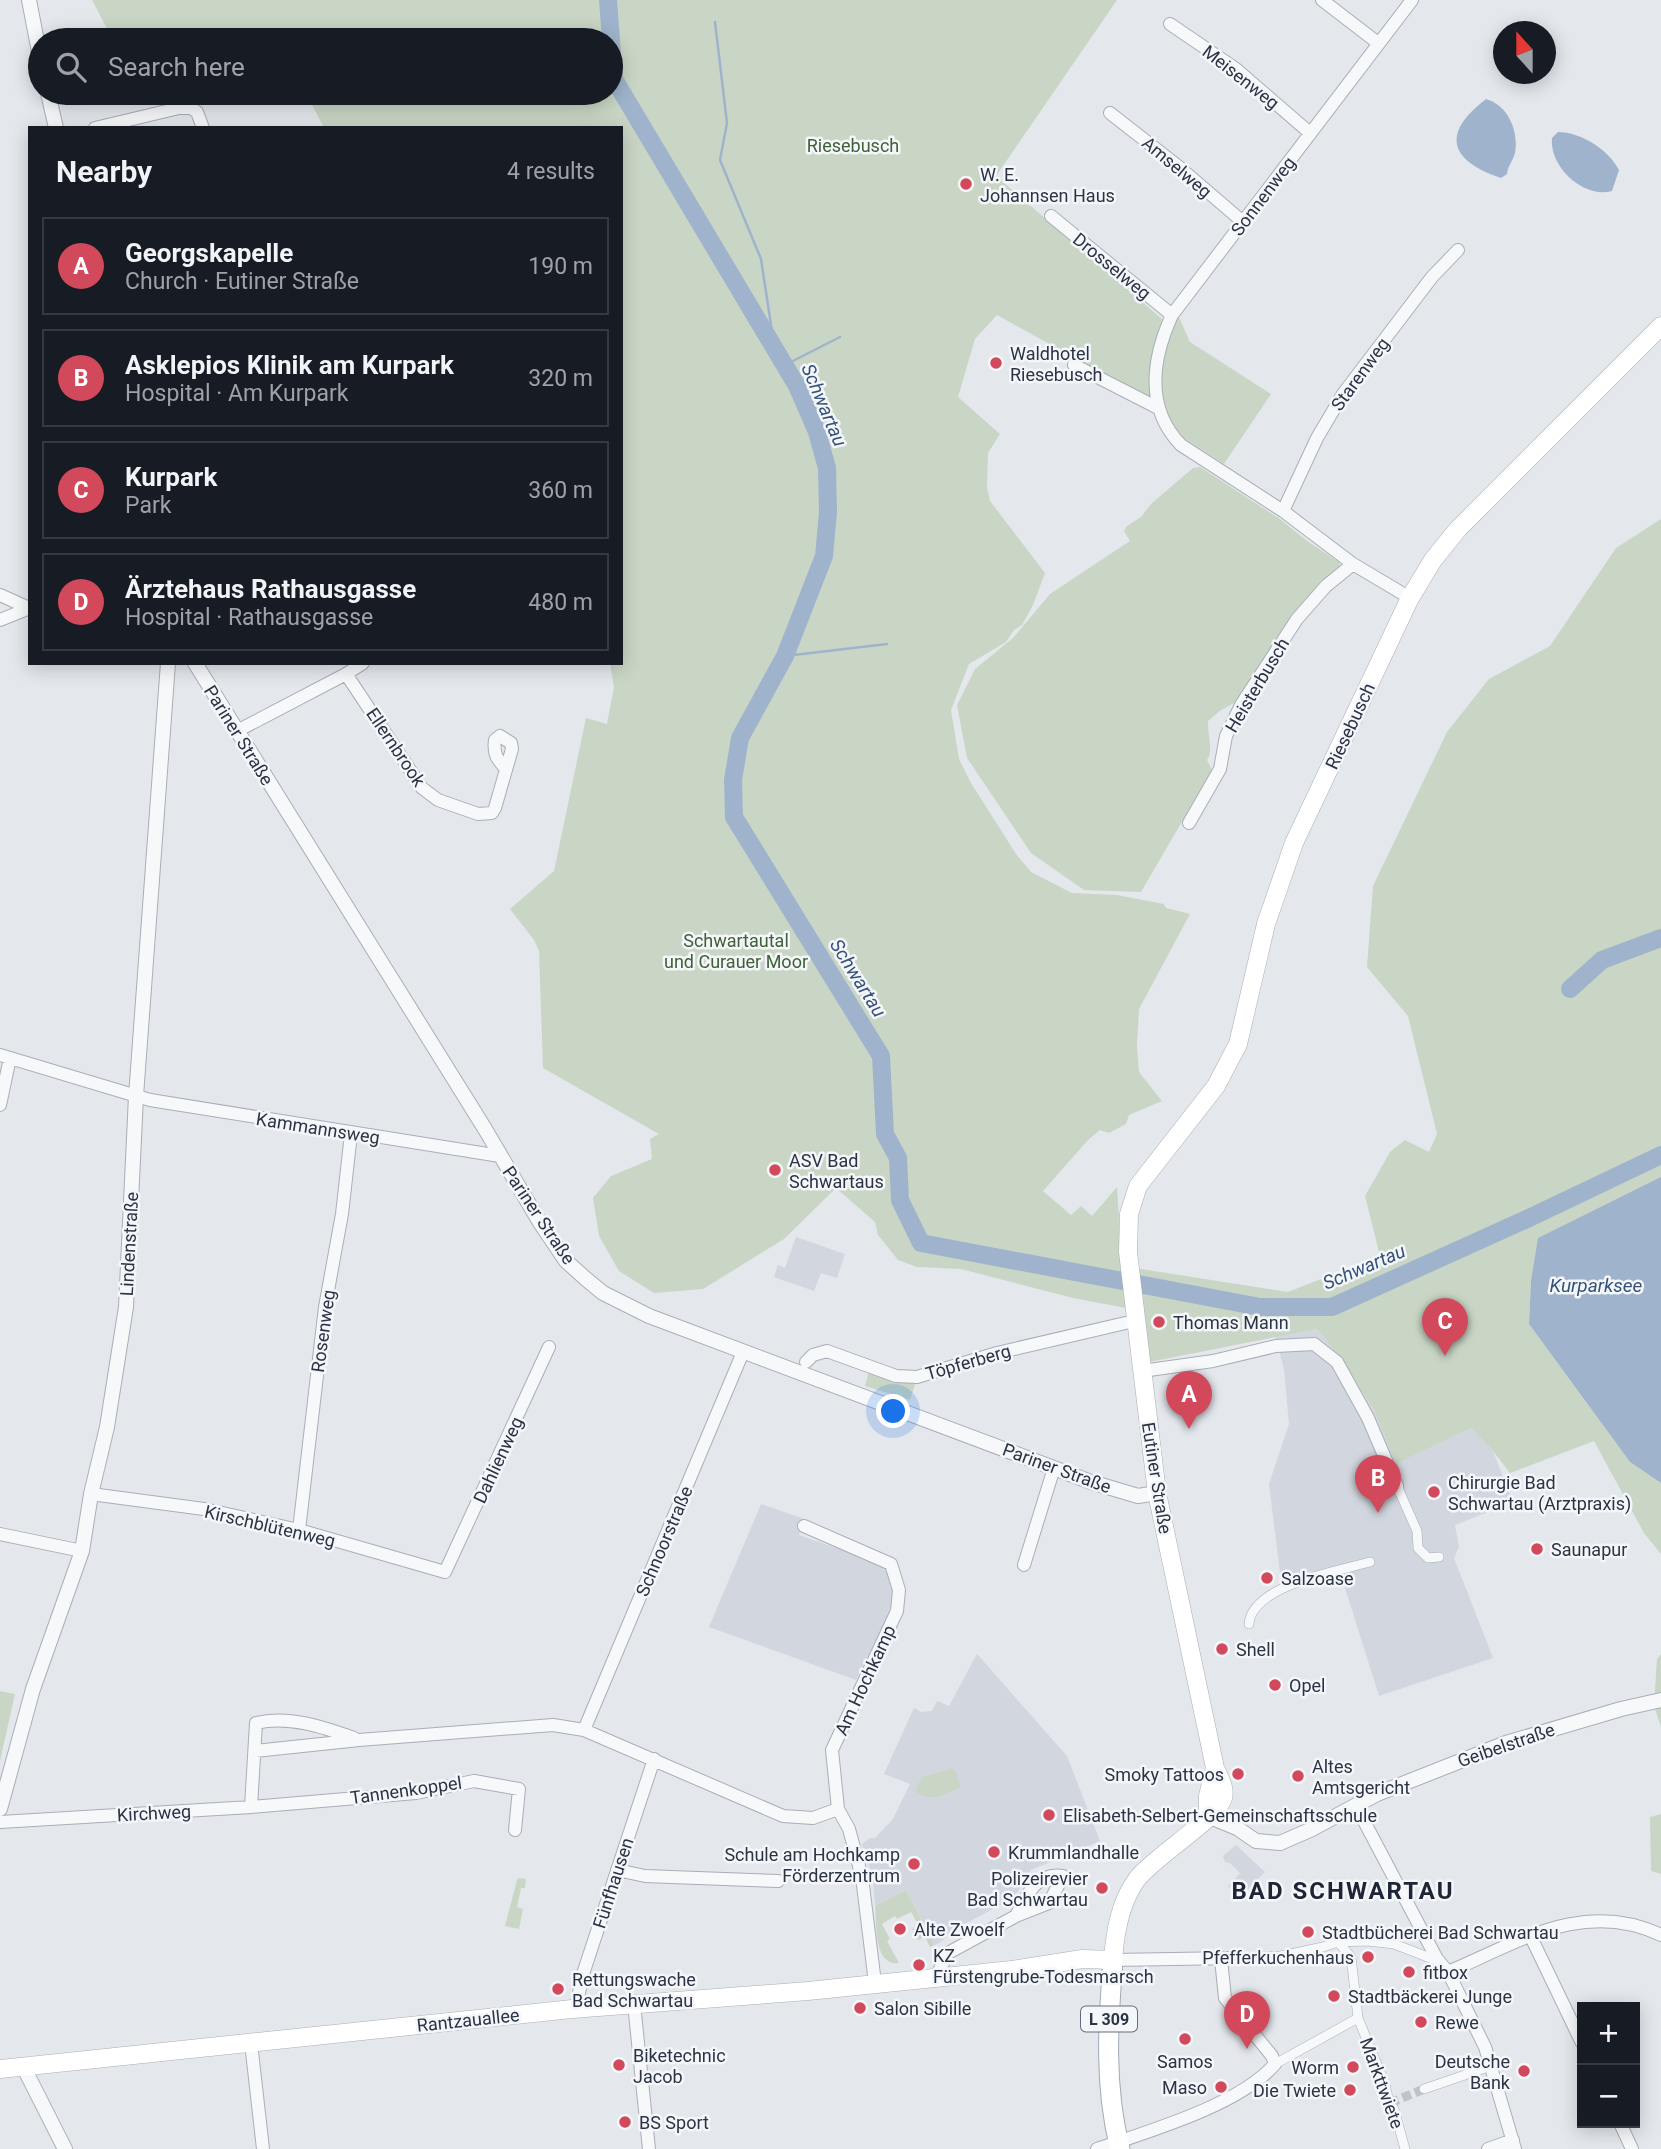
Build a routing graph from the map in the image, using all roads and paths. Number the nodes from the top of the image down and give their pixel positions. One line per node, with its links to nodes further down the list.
1 (29, 0): 5 (street)
2 (1322, 0): 6 (street)
3 (1412, 0): 6 (street, Sonnenweg)
4 (1170, 24): 12 (street, Meisenweg)
5 (34, 28)
6 (1378, 43): 12 (street, Sonnenweg)
7 (51, 105): 9 (street)
8 (1110, 113): 14 (street, Amselweg)
9 (56, 126)
10 (103, 126): 11 (street)
11 (202, 126)
12 (1310, 133): 14 (street, Sonnenweg)
13 (1051, 216): 16 (street, Drosselweg)
14 (1242, 222): 16 (street, Sonnenweg)
15 (1458, 250): 20 (street, Starenweg)
16 (1172, 315): 19 (street, Sonnenweg)
17 (1661, 326): 23 (main road, Riesebusch)
18 (1074, 365): 19 (street)
19 (1158, 408): 20 (street, Sonnenweg)
20 (1283, 511): 21 (street, Sonnenweg)
21 (1353, 564): 23 (street, Sonnenweg); 33 (street, Heisterbusch)
22 (0, 595): 24 (street)
23 (1410, 598): 39 (main road, Riesebusch)
24 (28, 608)
25 (28, 608): 26 (street)
26 (0, 620)
27 (168, 665): 35 (street, Lindenstraße)
28 (196, 665): 31 (street, Pariner Straße)
29 (360, 665): 30 (street)
30 (346, 674): 31 (street); 32 (street, Ellernbrook)
31 (237, 731): 38 (street, Pariner Straße)
32 (506, 769)
33 (1189, 823)
34 (5, 1056): 35 (street, Kammannsweg); 36 (street)
35 (136, 1096): 37 (street, Kammannsweg); 48 (street, Lindenstraße)
36 (0, 1105)
37 (351, 1134): 38 (street, Kammannsweg); 50 (street, Rosenweg)
38 (500, 1156): 42 (street, Pariner Straße)
39 (1138, 1186): 40 (main road, Eutiner Straße)
40 (1134, 1321): 43 (street, Töpferberg); 44 (main road, Eutiner Straße)
41 (550, 1347): 56 (street, Dahlienweg)
42 (743, 1352): 45 (street, Pariner Straße); 59 (street, Schnoorstraße)
43 (806, 1362)
44 (1142, 1371): 46 (street); 47 (main road, Eutiner Straße)
45 (1054, 1468): 47 (street, Pariner Straße); 55 (street)
46 (1397, 1486): 53 (street)
47 (1157, 1493): 67 (main road, Eutiner Straße)
48 (91, 1494): 50 (street, Kirschblütenweg); 52 (street, Lindenstraße)
49 (804, 1526): 66 (street, Am Hochkamp)
50 (299, 1530): 56 (street, Kirschblütenweg)
51 (0, 1534): 52 (street)
52 (82, 1551): 65 (street, Lindenstraße)
53 (1439, 1558)
54 (1370, 1562): 57 (street)
55 (1024, 1565)
56 (446, 1572)
57 (1249, 1624)
58 (1661, 1700): 63 (street, Geibelstraße)
59 (584, 1730): 60 (street); 62 (street)
60 (359, 1740): 61 (street); 61 (street)
61 (255, 1751): 64 (street)
62 (654, 1759): 66 (street); 70 (street, Fünfhausen)
63 (1356, 1806): 67 (street, Geibelstraße); 78 (street)
64 (251, 1807): 68 (street, Kirchweg); 69 (street, Tannenkoppel)
65 (0, 1809)
66 (838, 1809): 81 (street, Am Hochkamp)
67 (1208, 1816): 77 (main road, L 309)
68 (0, 1822)
69 (515, 1830)
70 (617, 1870): 71 (street); 83 (street, Fünfhausen)
71 (778, 1881)
72 (1016, 1916): 80 (street)
73 (1530, 1935): 74 (street); 79 (street); 85 (street)
74 (1661, 1935)
75 (1338, 1942): 76 (street); 78 (street); 84 (street, Markttwiete)
76 (1227, 1958): 77 (street); 87 (street)
77 (1113, 1960): 80 (main road, Rantzauallee); 93 (main road, L 309)
78 (1438, 1961): 79 (street)
79 (1448, 1972): 89 (street)
80 (936, 1977): 81 (main road, Rantzauallee)
81 (875, 1983): 82 (main road, Rantzauallee)
82 (634, 2004): 83 (main road, Rantzauallee); 97 (street)
83 (576, 2009): 86 (main road, Rantzauallee)
84 (1358, 2018): 87 (street, Markttwiete); 99 (street, Markttwiete)
85 (1577, 2033)
86 (251, 2043): 88 (main road, Rantzauallee); 96 (street)
87 (1275, 2064): 93 (street)
88 (23, 2066): 90 (main road, Rantzauallee); 95 (street)
89 (1491, 2066): 91 (street); 94 (street)
90 (0, 2069)
91 (1424, 2089)
92 (1622, 2128): 101 (street)
93 (1119, 2145): 98 (street)
94 (1514, 2145): 100 (street)
95 (65, 2149)
96 (263, 2149)
97 (649, 2149)
98 (1097, 2149)
99 (1405, 2149)
100 (1488, 2149)
101 (1632, 2149)

